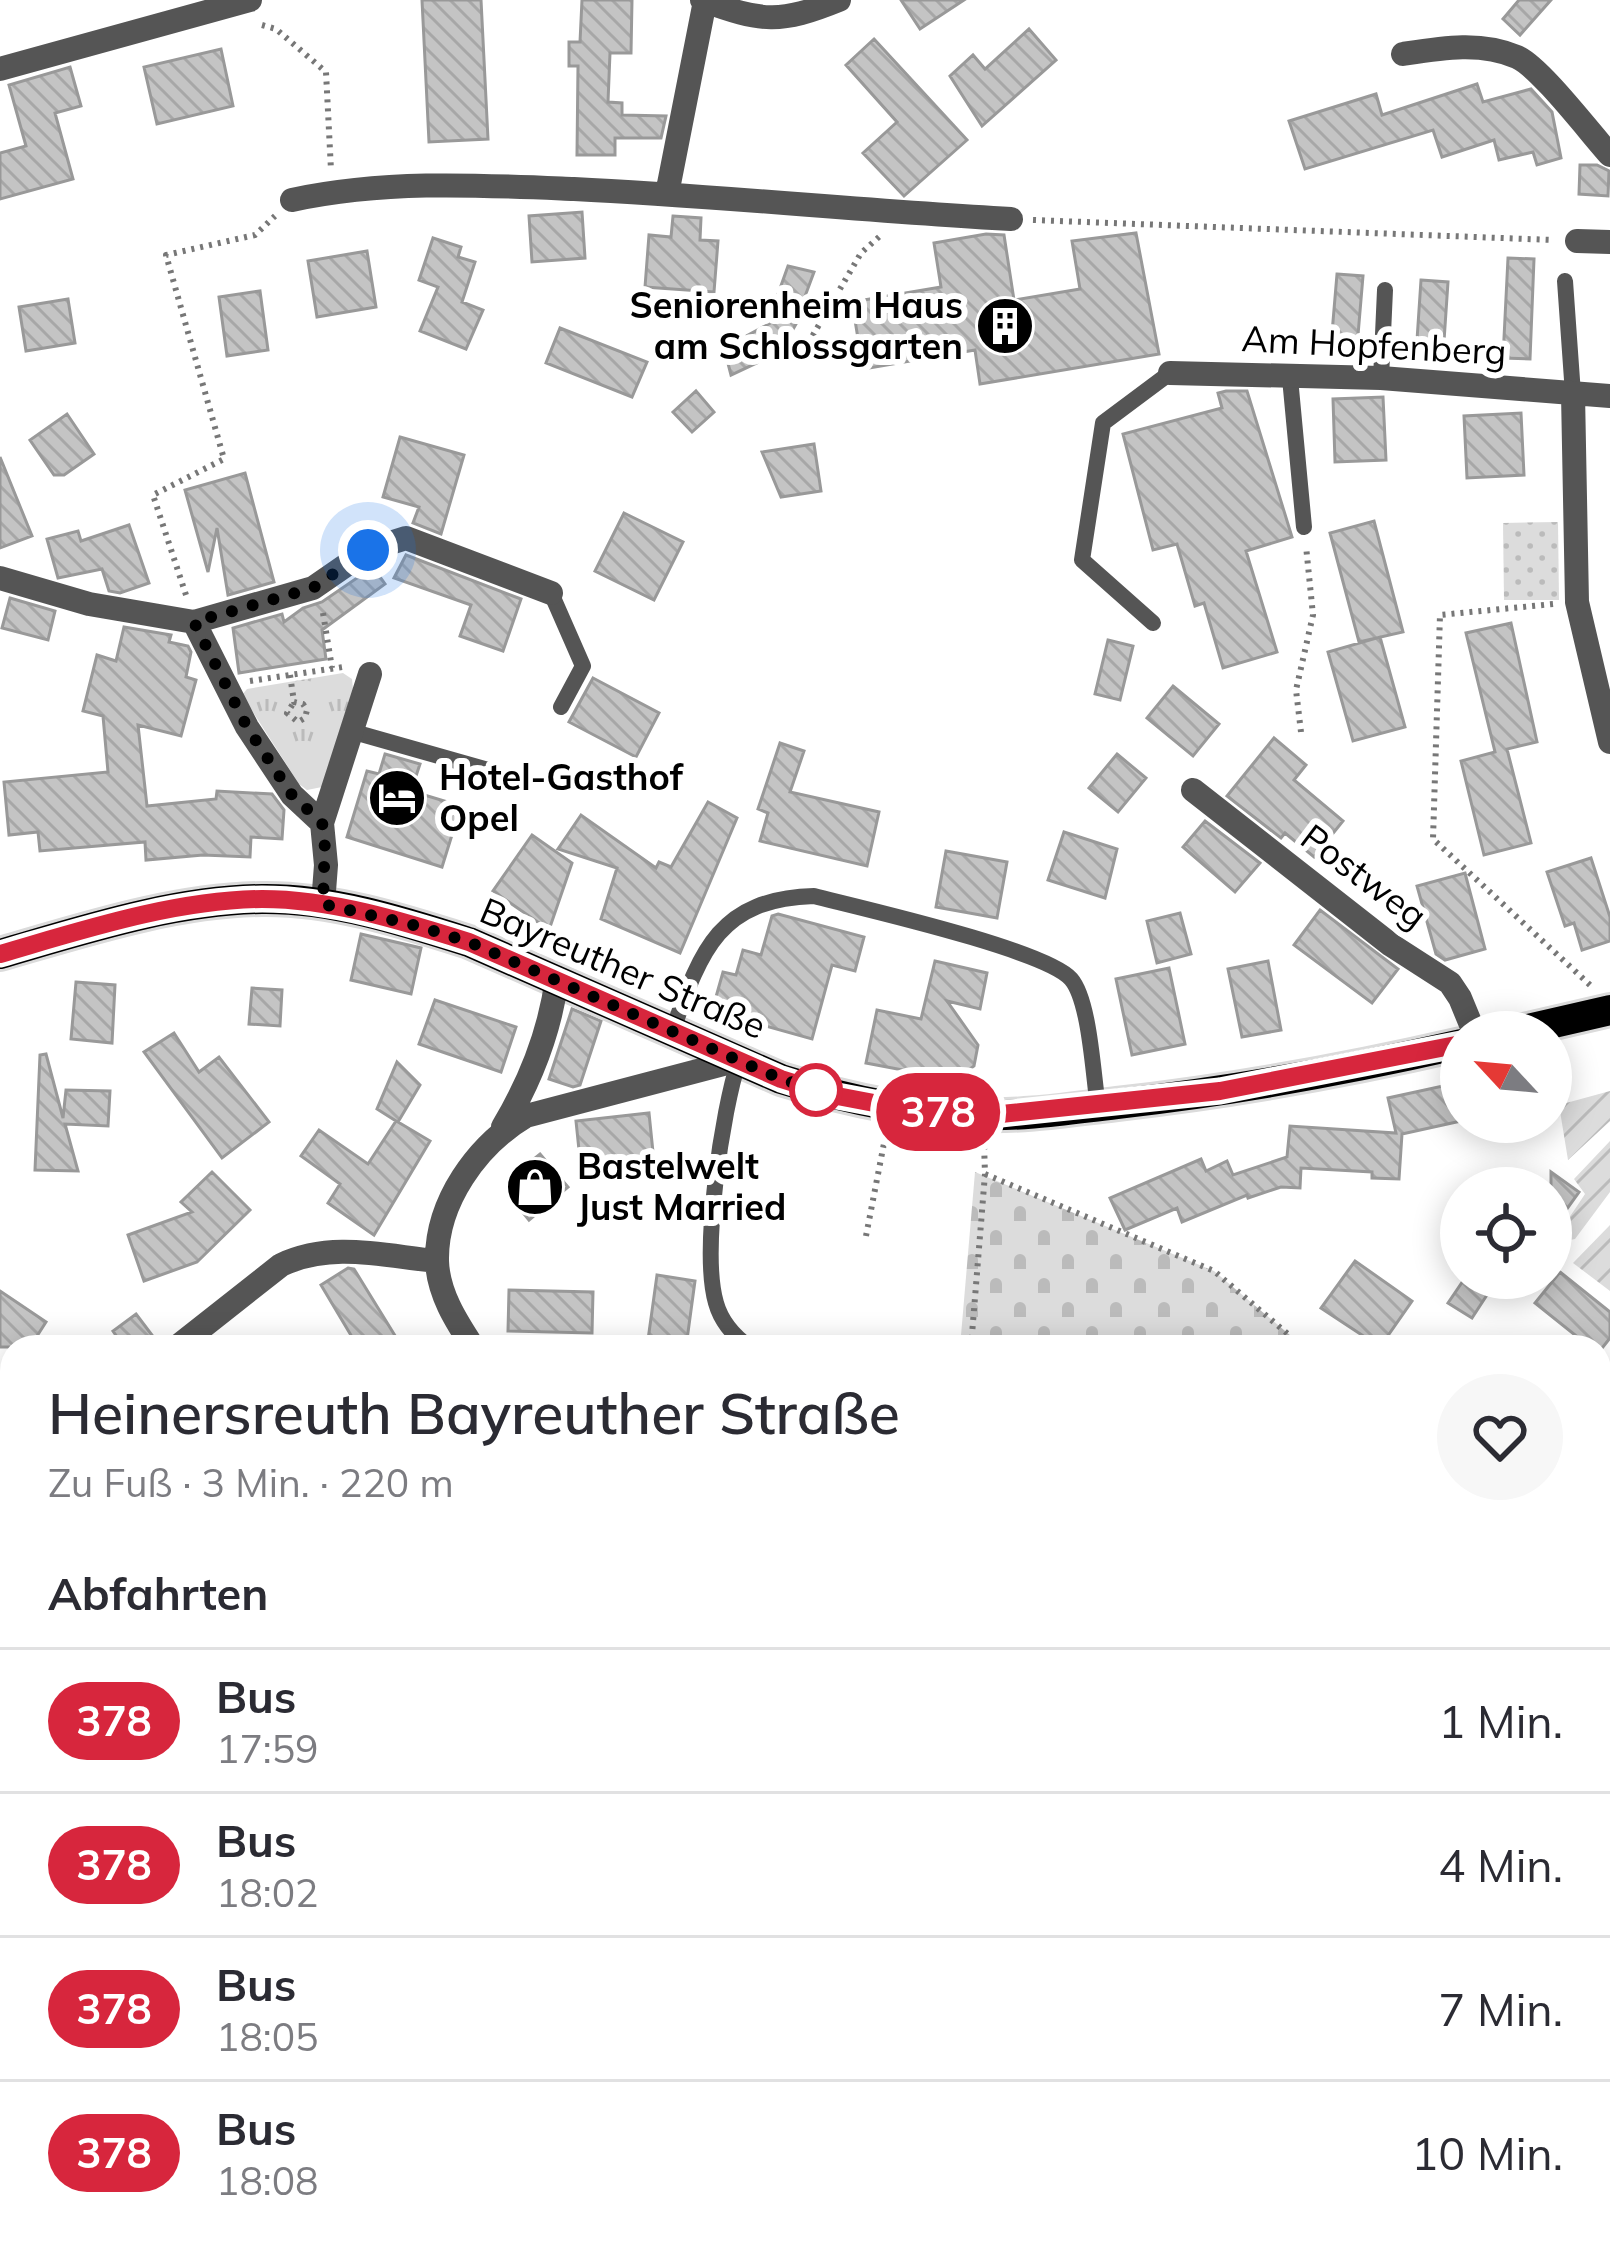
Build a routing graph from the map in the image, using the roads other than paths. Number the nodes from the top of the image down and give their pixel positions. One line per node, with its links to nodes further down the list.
1 (839, 0): 2 (street)
2 (704, 1): 7 (street)
3 (254, 12): 5 (street)
4 (1403, 54): 6 (street)
5 (0, 69)
6 (1610, 155)
7 (667, 194): 8 (street); 9 (street)
8 (292, 200)
9 (1011, 219)
10 (1577, 241): 11 (street)
11 (1610, 242)
12 (1564, 281): 17 (lane)
13 (1385, 290): 16 (lane)
14 (1170, 373): 15 (street, Am Hopfenberg); 23 (lane)
15 (1290, 378): 16 (street, Am Hopfenberg); 19 (lane)
16 (1381, 378): 17 (street, Am Hopfenberg)
17 (1573, 394): 18 (street, Am Hopfenberg); 27 (street)
18 (1610, 396)
19 (1304, 527)
20 (0, 578): 22 (street)
21 (551, 593): 22 (street); 25 (lane)
22 (194, 622): 30 (street)
23 (1153, 623)
24 (370, 674): 26 (street)
25 (561, 707)
26 (354, 732): 28 (lane); 30 (street)
27 (1610, 742)
28 (488, 770)
29 (1193, 790): 35 (street, Postweg)
30 (322, 823): 31 (street)
31 (323, 904): 32 (main road, Bayreuther Straße); 33 (main road, Bayreuther Straße)
32 (1, 950)
33 (557, 978): 37 (main road, Bayreuther Straße); 41 (street)
34 (1602, 999): 36 (main road)
35 (1465, 1011)
36 (1570, 1011)
37 (672, 1032): 39 (main road, Bayreuther Straße); 40 (lane)
38 (1440, 1048): 40 (main road, Bayreuther Straße)
39 (739, 1060): 40 (main road, Bayreuther Straße); 41 (street); 45 (lane)
40 (1098, 1106)
41 (501, 1131): 42 (street)
42 (437, 1262): 43 (street); 44 (street)
43 (192, 1335)
44 (465, 1335)
45 (736, 1335)

